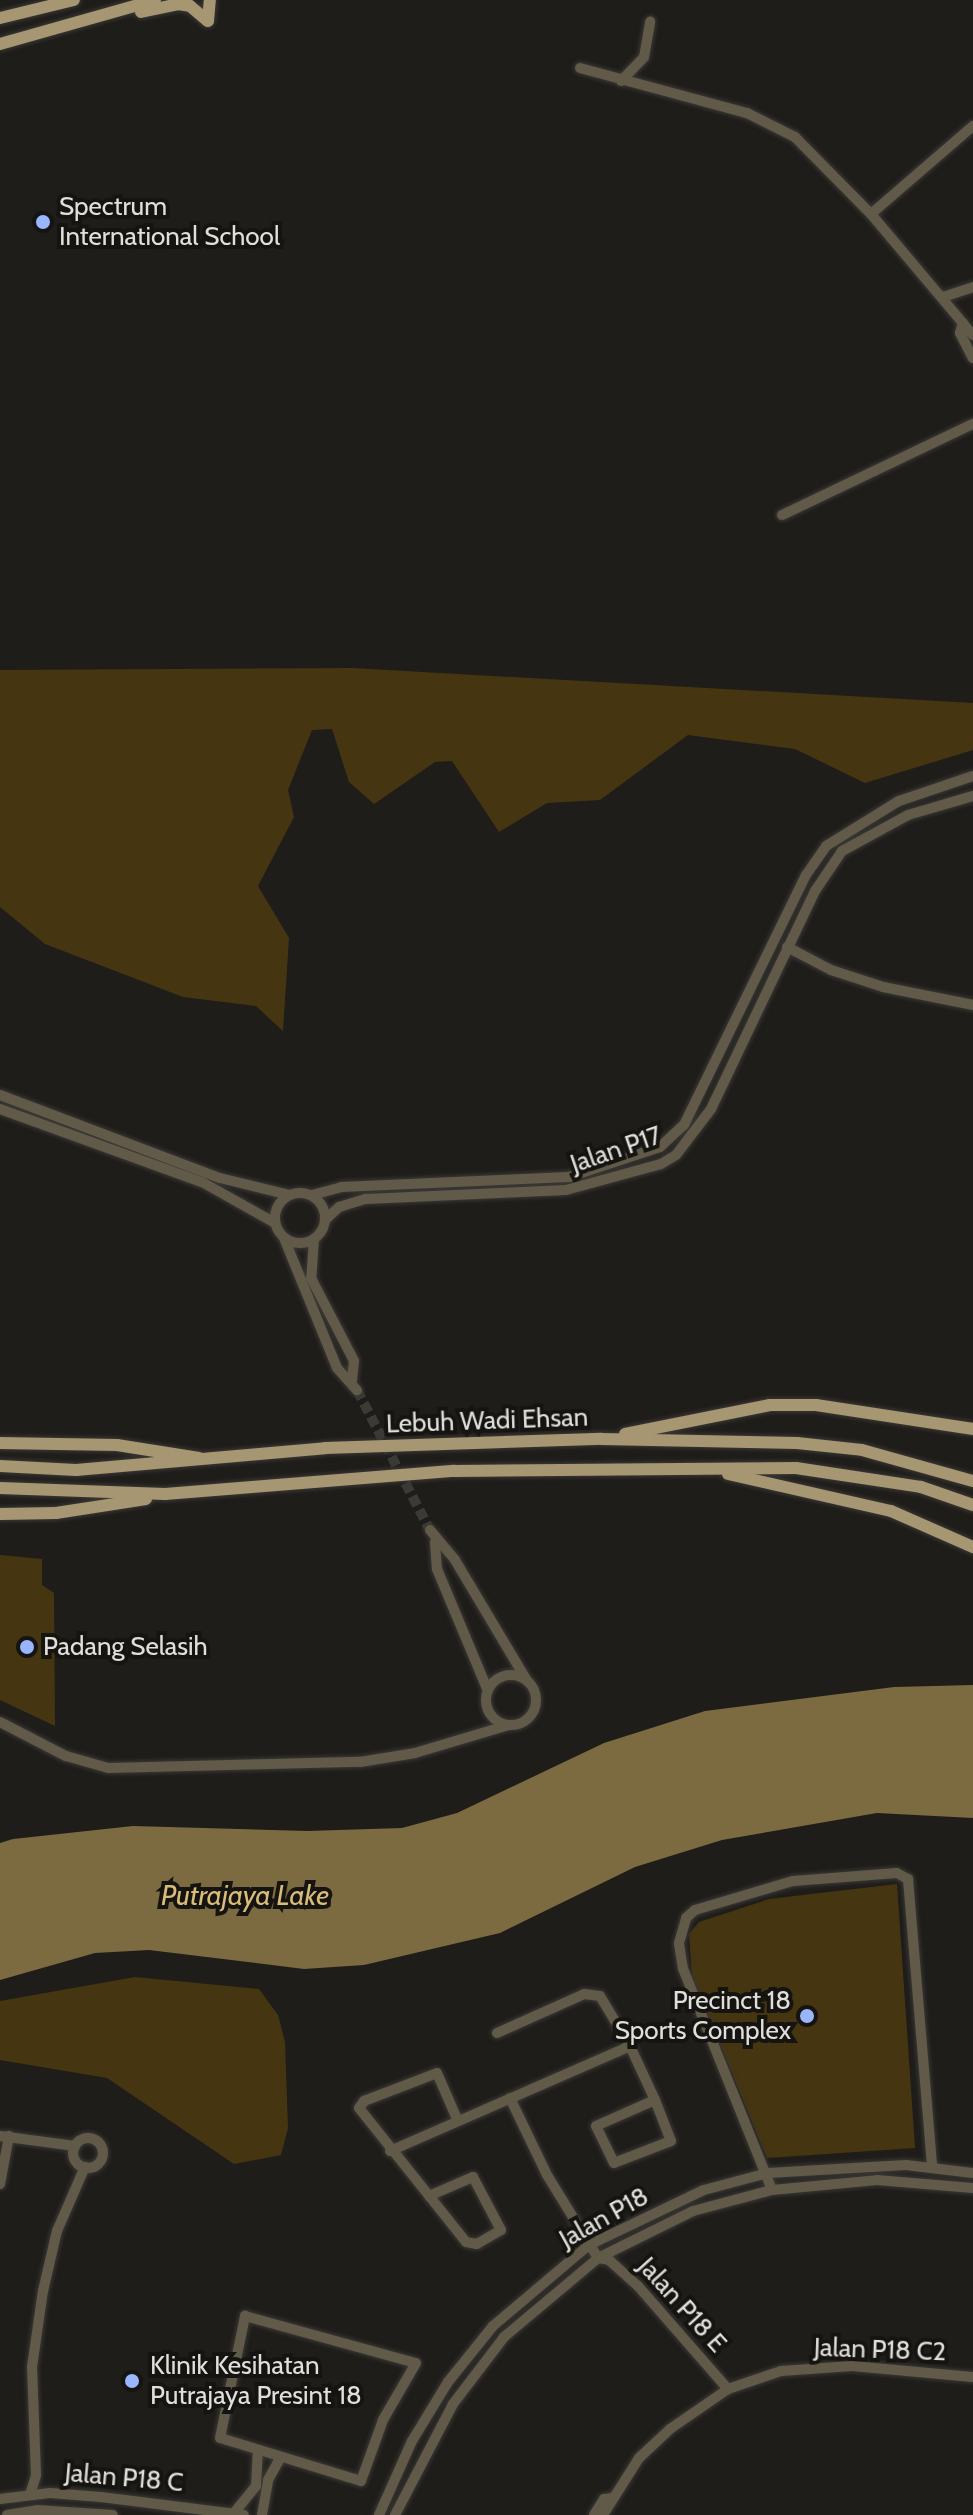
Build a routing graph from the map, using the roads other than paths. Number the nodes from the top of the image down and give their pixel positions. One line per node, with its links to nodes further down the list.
1 (74, 0): 4 (main road)
2 (155, 0): 6 (main road)
3 (210, 0): 6 (main road)
4 (0, 18)
5 (650, 22): 9 (street)
6 (78, 25): 7 (main road)
7 (0, 44)
8 (580, 68): 9 (street)
9 (621, 81): 11 (street)
10 (973, 126): 11 (street)
11 (871, 214): 13 (street)
12 (973, 287): 13 (street)
13 (943, 297): 14 (street)
14 (963, 323): 15 (street); 16 (street)
15 (973, 335)
16 (973, 358)
17 (973, 424): 18 (street)
18 (782, 515)
19 (973, 776): 21 (street, Jalan P17)
20 (973, 796): 22 (street, Jalan P17)
21 (830, 841): 22 (street); 28 (street, Jalan P17)
22 (842, 851): 23 (street, Jalan P17)
23 (787, 947): 24 (street); 29 (street, Jalan P17)
24 (973, 1005)
25 (0, 1095): 27 (street)
26 (0, 1109): 30 (street)
27 (289, 1195): 28 (street); 30 (street)
28 (312, 1195): 29 (street)
29 (325, 1220): 32 (street)
30 (275, 1223): 31 (street)
31 (284, 1238): 32 (street); 32 (street)
32 (314, 1239)
33 (973, 1429): 34 (main road)
34 (602, 1439): 36 (main road, Lebuh Wadi Ehsan); 39 (main road, Lebuh Wadi Ehsan)
35 (0, 1443): 36 (main road)
36 (202, 1458): 37 (main road, Lebuh Wadi Ehsan)
37 (0, 1466)
38 (691, 1468): 41 (main road, Lebuh Wadi Ehsan); 42 (main road, Lebuh Wadi Ehsan); 46 (main road)
39 (973, 1481)
40 (0, 1488): 41 (main road, Lebuh Wadi Ehsan)
41 (165, 1494): 43 (main road)
42 (973, 1505)
43 (0, 1514)
44 (430, 1530): 45 (street)
45 (435, 1542): 47 (street); 48 (street)
46 (973, 1547)
47 (527, 1681): 48 (street); 51 (street)
48 (488, 1691): 49 (street)
49 (486, 1704): 51 (street); 52 (street)
50 (0, 1722): 52 (street)
51 (509, 1725): 52 (street)
52 (476, 1734)
53 (497, 2033): 54 (street)
54 (630, 2046): 55 (street); 56 (street)
55 (510, 2098): 57 (street); 69 (street)
56 (655, 2100): 56 (street)
57 (457, 2119): 60 (street); 60 (street)
58 (5, 2136): 59 (street); 65 (street)
59 (75, 2146): 61 (street); 61 (street)
60 (390, 2151): 68 (street)
61 (85, 2167): 75 (street)
62 (932, 2167): 63 (street, Jalan P18); 63 (street); 64 (street, Jalan P18)
63 (768, 2173): 67 (street); 69 (street, Jalan P18)
64 (973, 2173)
65 (0, 2184)
66 (973, 2188): 67 (street, Jalan P18)
67 (772, 2190): 70 (street, Jalan P18)
68 (429, 2196): 68 (street)
69 (589, 2245): 70 (street); 84 (street, Jalan P18)
70 (598, 2258): 72 (street, Jalan P18 E); 85 (street, Jalan P18)
71 (973, 2377): 72 (street, Jalan P18 C2)
72 (728, 2389): 78 (street, Jalan P18 C2)
73 (258, 2451): 74 (street); 74 (street); 80 (street)
74 (281, 2457): 83 (street)
75 (36, 2475): 76 (street); 77 (street)
76 (50, 2493): 77 (street, Jalan P18 C); 80 (street, Jalan P18 C)
77 (30, 2495): 79 (street, Jalan P18 C)
78 (613, 2498): 86 (street); 87 (street, Jalan P18 C2)
79 (0, 2499)
80 (239, 2514)
81 (7, 2515): 82 (street, Jalan P18 C)
82 (113, 2515)
83 (262, 2515)
84 (379, 2515)
85 (395, 2515)
86 (594, 2515)
87 (603, 2515)

